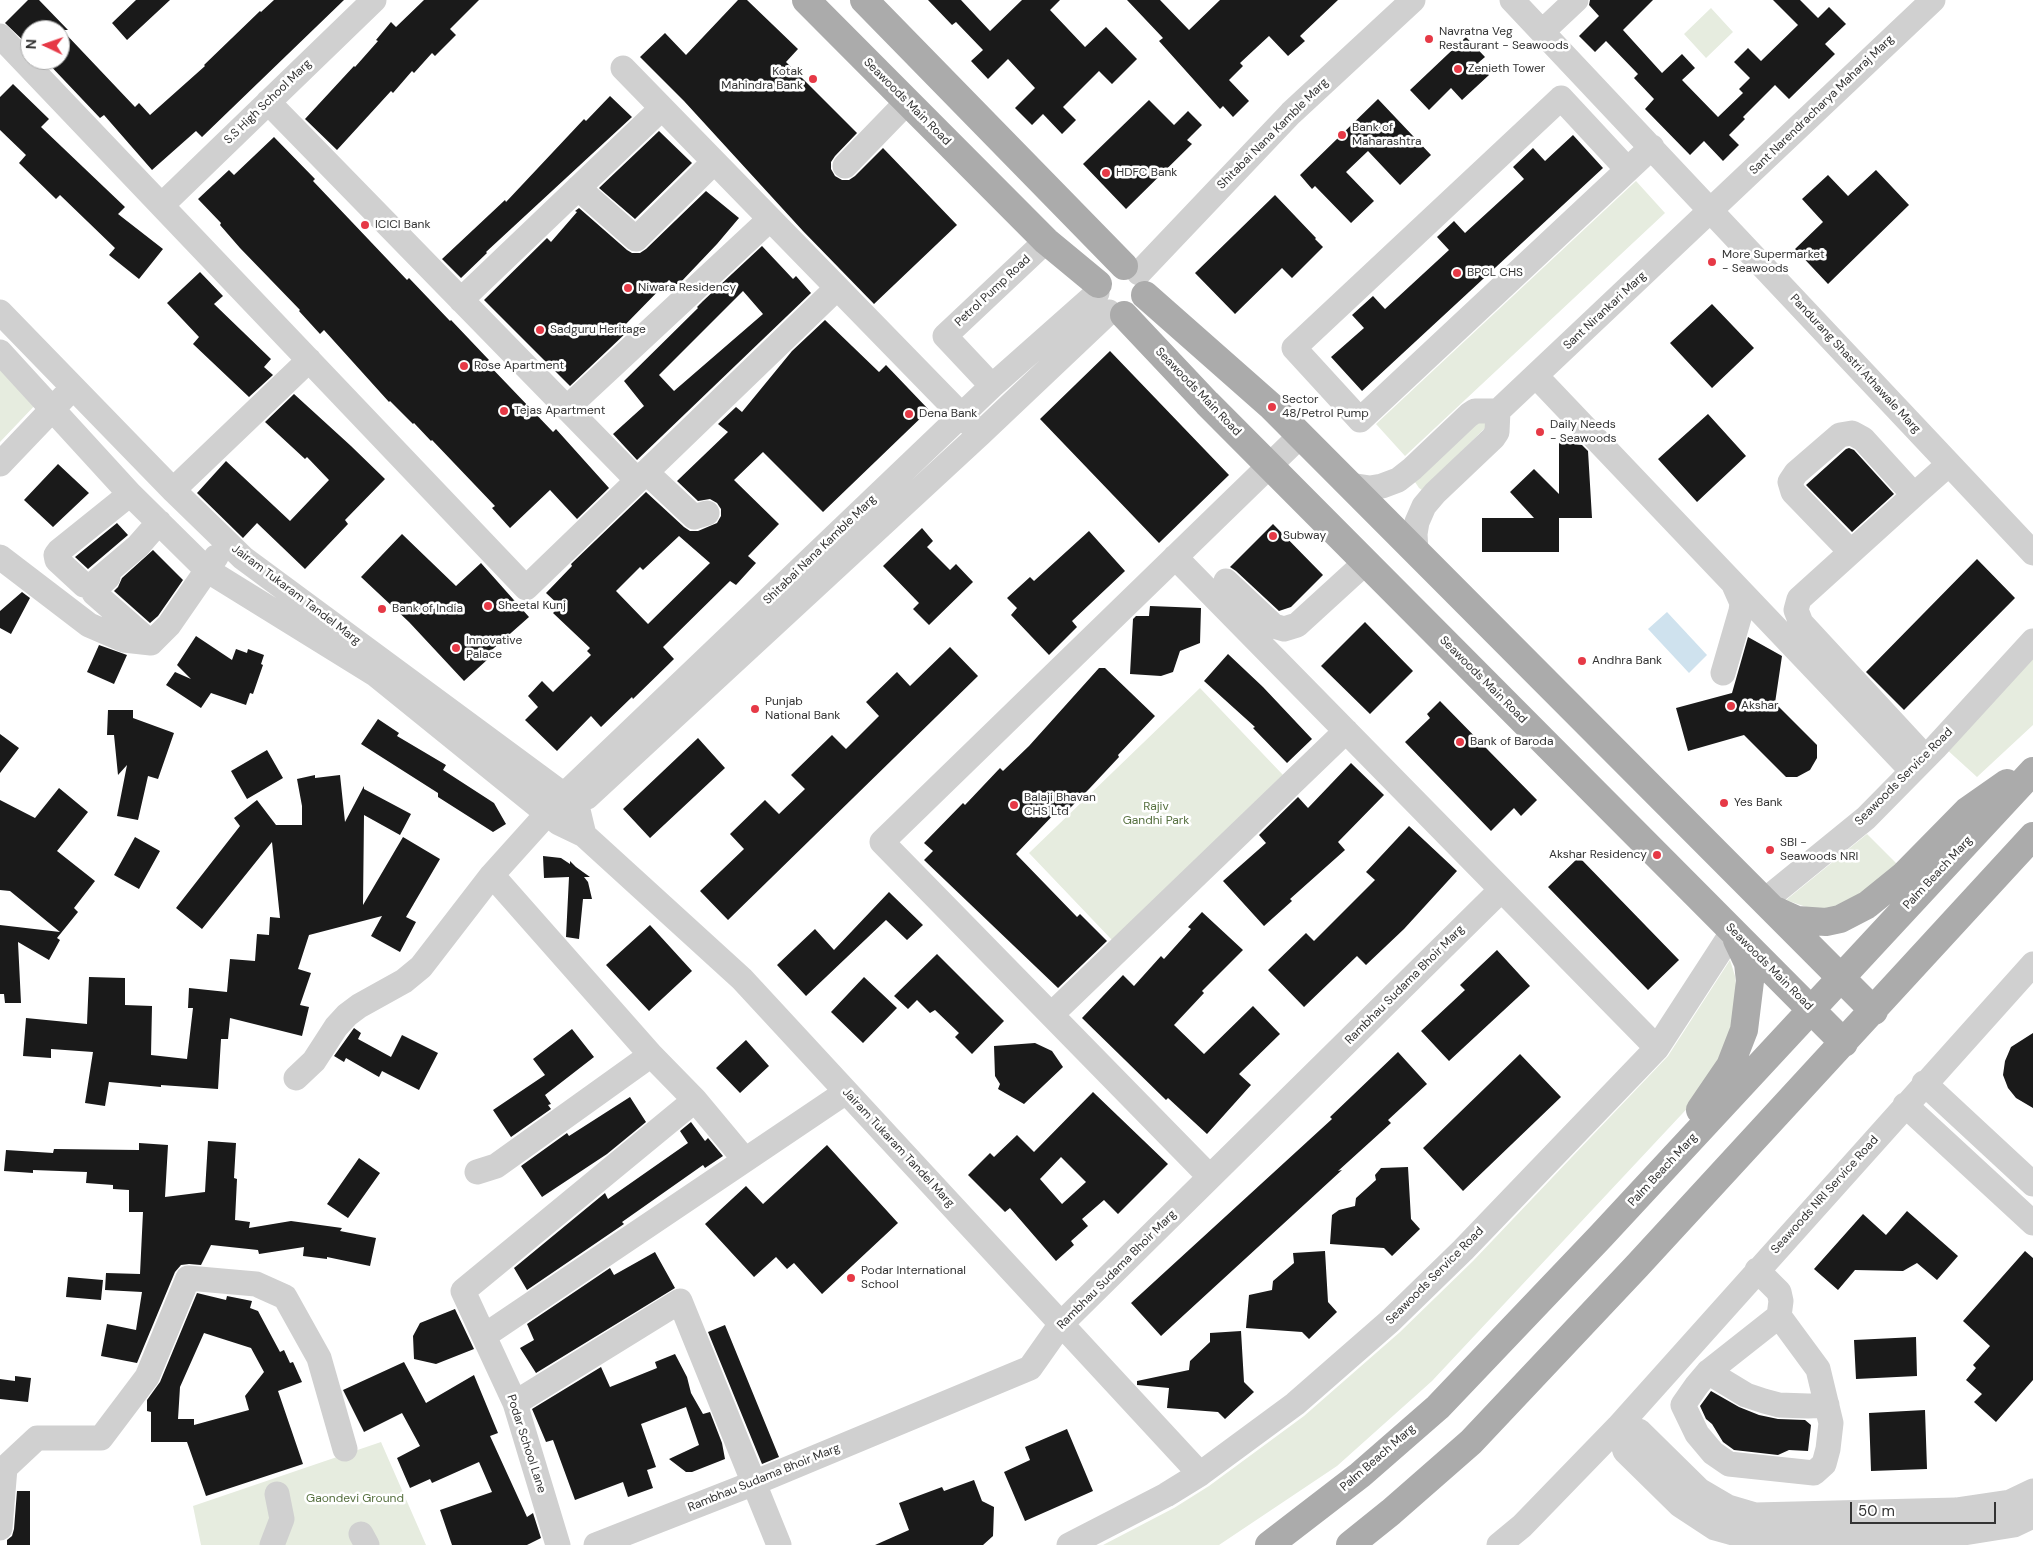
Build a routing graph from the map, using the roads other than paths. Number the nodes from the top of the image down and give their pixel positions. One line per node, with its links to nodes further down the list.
1 (374, 0): 11 (street, S.S High School Marg)
2 (806, 0): 12 (main road, Seawoods Main Road)
3 (864, 0): 23 (main road)
4 (1413, 0): 23 (street, Shitabai Nana Kamble Marg)
5 (1512, 0): 8 (street, Pandurang Shastri Athawale Marg)
6 (1576, 0): 8 (street)
7 (1933, 0): 20 (street, Sant Narendracharya Maharaj Marg)
8 (1543, 32): 14 (street, Pandurang Shastri Athawale Marg)
9 (0, 36): 19 (street)
10 (623, 68): 13 (street)
11 (268, 102): 19 (street, S.S High School Marg); 25 (street)
12 (907, 102): 16 (street); 22 (main road, Seawoods Main Road)
13 (662, 108): 15 (street); 18 (street)
14 (1652, 147): 17 (street); 20 (street, Pandurang Shastri Athawale Marg)
15 (714, 162): 18 (street); 21 (street)
16 (845, 166)
17 (1627, 169): 17 (street)
18 (578, 188): 25 (street)
19 (162, 205): 29 (street)
20 (1711, 211): 30 (street, Sant Nirankari Marg); 40 (street, Pandurang Shastri Athawale Marg)
21 (770, 219): 24 (street); 34 (street)
22 (1046, 241): 26 (main road, Seawoods Main Road); 31 (street, Petrol Pump Road)
23 (1136, 278): 26 (main road); 26 (main road); 38 (main road)
24 (837, 288): 36 (street); 42 (street)
25 (461, 300): 34 (street)
26 (1107, 301): 31 (street, Shitabai Nana Kamble Marg); 37 (street, Shitabai Nana Kamble Marg); 41 (main road, Seawoods Main Road)
27 (0, 312): 32 (street, Jairam Tukaram Tandel Marg)
28 (0, 352): 33 (street, Jairam Tukaram Tandel Marg)
29 (309, 360): 42 (street); 44 (street)
30 (1536, 376): 35 (street, Sant Nirankari Marg); 58 (street)
31 (992, 386): 36 (street, Shitabai Nana Kamble Marg)
32 (73, 388): 33 (street); 44 (street, Jairam Tukaram Tandel Marg)
33 (52, 408): 39 (street); 45 (street, Jairam Tukaram Tandel Marg)
34 (566, 408): 42 (street)
35 (1498, 411): 43 (street); 50 (street)
36 (961, 415): 37 (street); 65 (street, Shitabai Nana Kamble Marg)
37 (980, 434): 65 (street, Shitabai Nana Kamble Marg)
38 (1300, 436): 41 (street); 43 (main road)
39 (0, 464)
40 (1949, 464): 46 (street); 52 (street, Pandurang Shastri Athawale Marg)
41 (1269, 466): 54 (street); 55 (main road, Seawoods Main Road)
42 (642, 476): 47 (street)
43 (1350, 485): 50 (main road)
44 (172, 490): 49 (street, Jairam Tukaram Tandel Marg)
45 (130, 494): 48 (street, Jairam Tukaram Tandel Marg); 48 (street)
46 (1914, 494): 51 (street); 51 (street)
47 (707, 513)
48 (161, 524): 56 (street, Jairam Tukaram Tandel Marg); 60 (street)
49 (227, 543): 56 (street); 65 (street, Jairam Tukaram Tandel Marg)
50 (1416, 552): 69 (main road)
51 (1851, 552): 63 (street)
52 (2033, 553)
53 (0, 557): 60 (street)
54 (1175, 557): 62 (street); 75 (street)
55 (1366, 562): 57 (street); 70 (main road, Seawoods Main Road)
56 (207, 570): 60 (street); 65 (street, Jairam Tukaram Tandel Marg)
57 (1226, 581)
58 (1733, 582): 61 (street); 63 (street)
59 (2033, 641): 63 (street, Seawoods Service Road)
60 (151, 643)
61 (1724, 673)
62 (1346, 731): 68 (street); 75 (street)
63 (1919, 764): 69 (street, Seawoods Service Road)
64 (2032, 772): 69 (main road); 72 (main road, Palm Beach Marg)
65 (562, 809): 67 (street); 81 (street, Jairam Tukaram Tandel Marg)
66 (2033, 836): 74 (main road)
67 (492, 875): 78 (street); 79 (street)
68 (1501, 890): 77 (street); 86 (street, Rambhau Sudama Bhoir Marg)
69 (1764, 901): 72 (main road)
70 (1733, 931): 73 (main road, Seawoods Main Road); 77 (street, Seawoods Service Road); 89 (main road)
71 (2033, 964): 80 (street, Seawoods NRI Service Road)
72 (1841, 978): 73 (main road, Palm Beach Marg); 74 (main road)
73 (1811, 1010): 76 (main road, Seawoods Main Road); 89 (main road, Palm Beach Marg)
74 (1874, 1011): 76 (main road)
75 (1052, 1014): 86 (street)
76 (1844, 1043): 115 (main road)
77 (1657, 1048): 100 (street, Seawoods Service Road)
78 (651, 1055): 82 (street); 85 (street)
79 (296, 1078)
80 (1924, 1084): 83 (street, Seawoods NRI Service Road); 87 (street)
81 (846, 1092): 84 (street); 92 (street, Jairam Tukaram Tandel Marg)
82 (695, 1100): 84 (street); 93 (street, Podar School Lane)
83 (1906, 1105): 88 (street); 90 (street, Seawoods NRI Service Road)
84 (745, 1160): 93 (street)
85 (477, 1172)
86 (1210, 1177): 92 (street, Rambhau Sudama Bhoir Marg)
87 (2033, 1184)
88 (2033, 1223)
89 (1601, 1236): 114 (main road, Palm Beach Marg)
90 (1758, 1270): 91 (street); 94 (street, Seawoods NRI Service Road)
91 (1779, 1316): 95 (street); 97 (street)
92 (1061, 1324): 100 (street, Jairam Tukaram Tandel Marg); 102 (street, Rambhau Sudama Bhoir Marg)
93 (484, 1336): 96 (street, Podar School Lane)
94 (1667, 1372): 95 (street); 98 (street, Seawoods NRI Service Road)
95 (1696, 1387): 97 (street); 97 (street)
96 (515, 1403): 102 (street); 110 (street, Podar School Lane)
97 (1827, 1405)
98 (1618, 1427): 103 (street); 105 (street); 116 (street, Seawoods NRI Service Road)
99 (345, 1449): 101 (street)
100 (1200, 1474): 113 (street, Seawoods Service Road)
101 (2, 1480): 106 (street)
102 (754, 1483): 111 (street, Rambhau Sudama Bhoir Marg); 112 (street)
103 (2033, 1491)
104 (277, 1494): 109 (street)
105 (2033, 1516)
106 (0, 1528)
107 (0, 1534): 108 (street)
108 (1, 1545)
109 (272, 1545)
110 (558, 1545)
111 (596, 1545)
112 (779, 1545)
113 (1069, 1545)
114 (1269, 1545)
115 (1350, 1545)
116 (1499, 1545)

